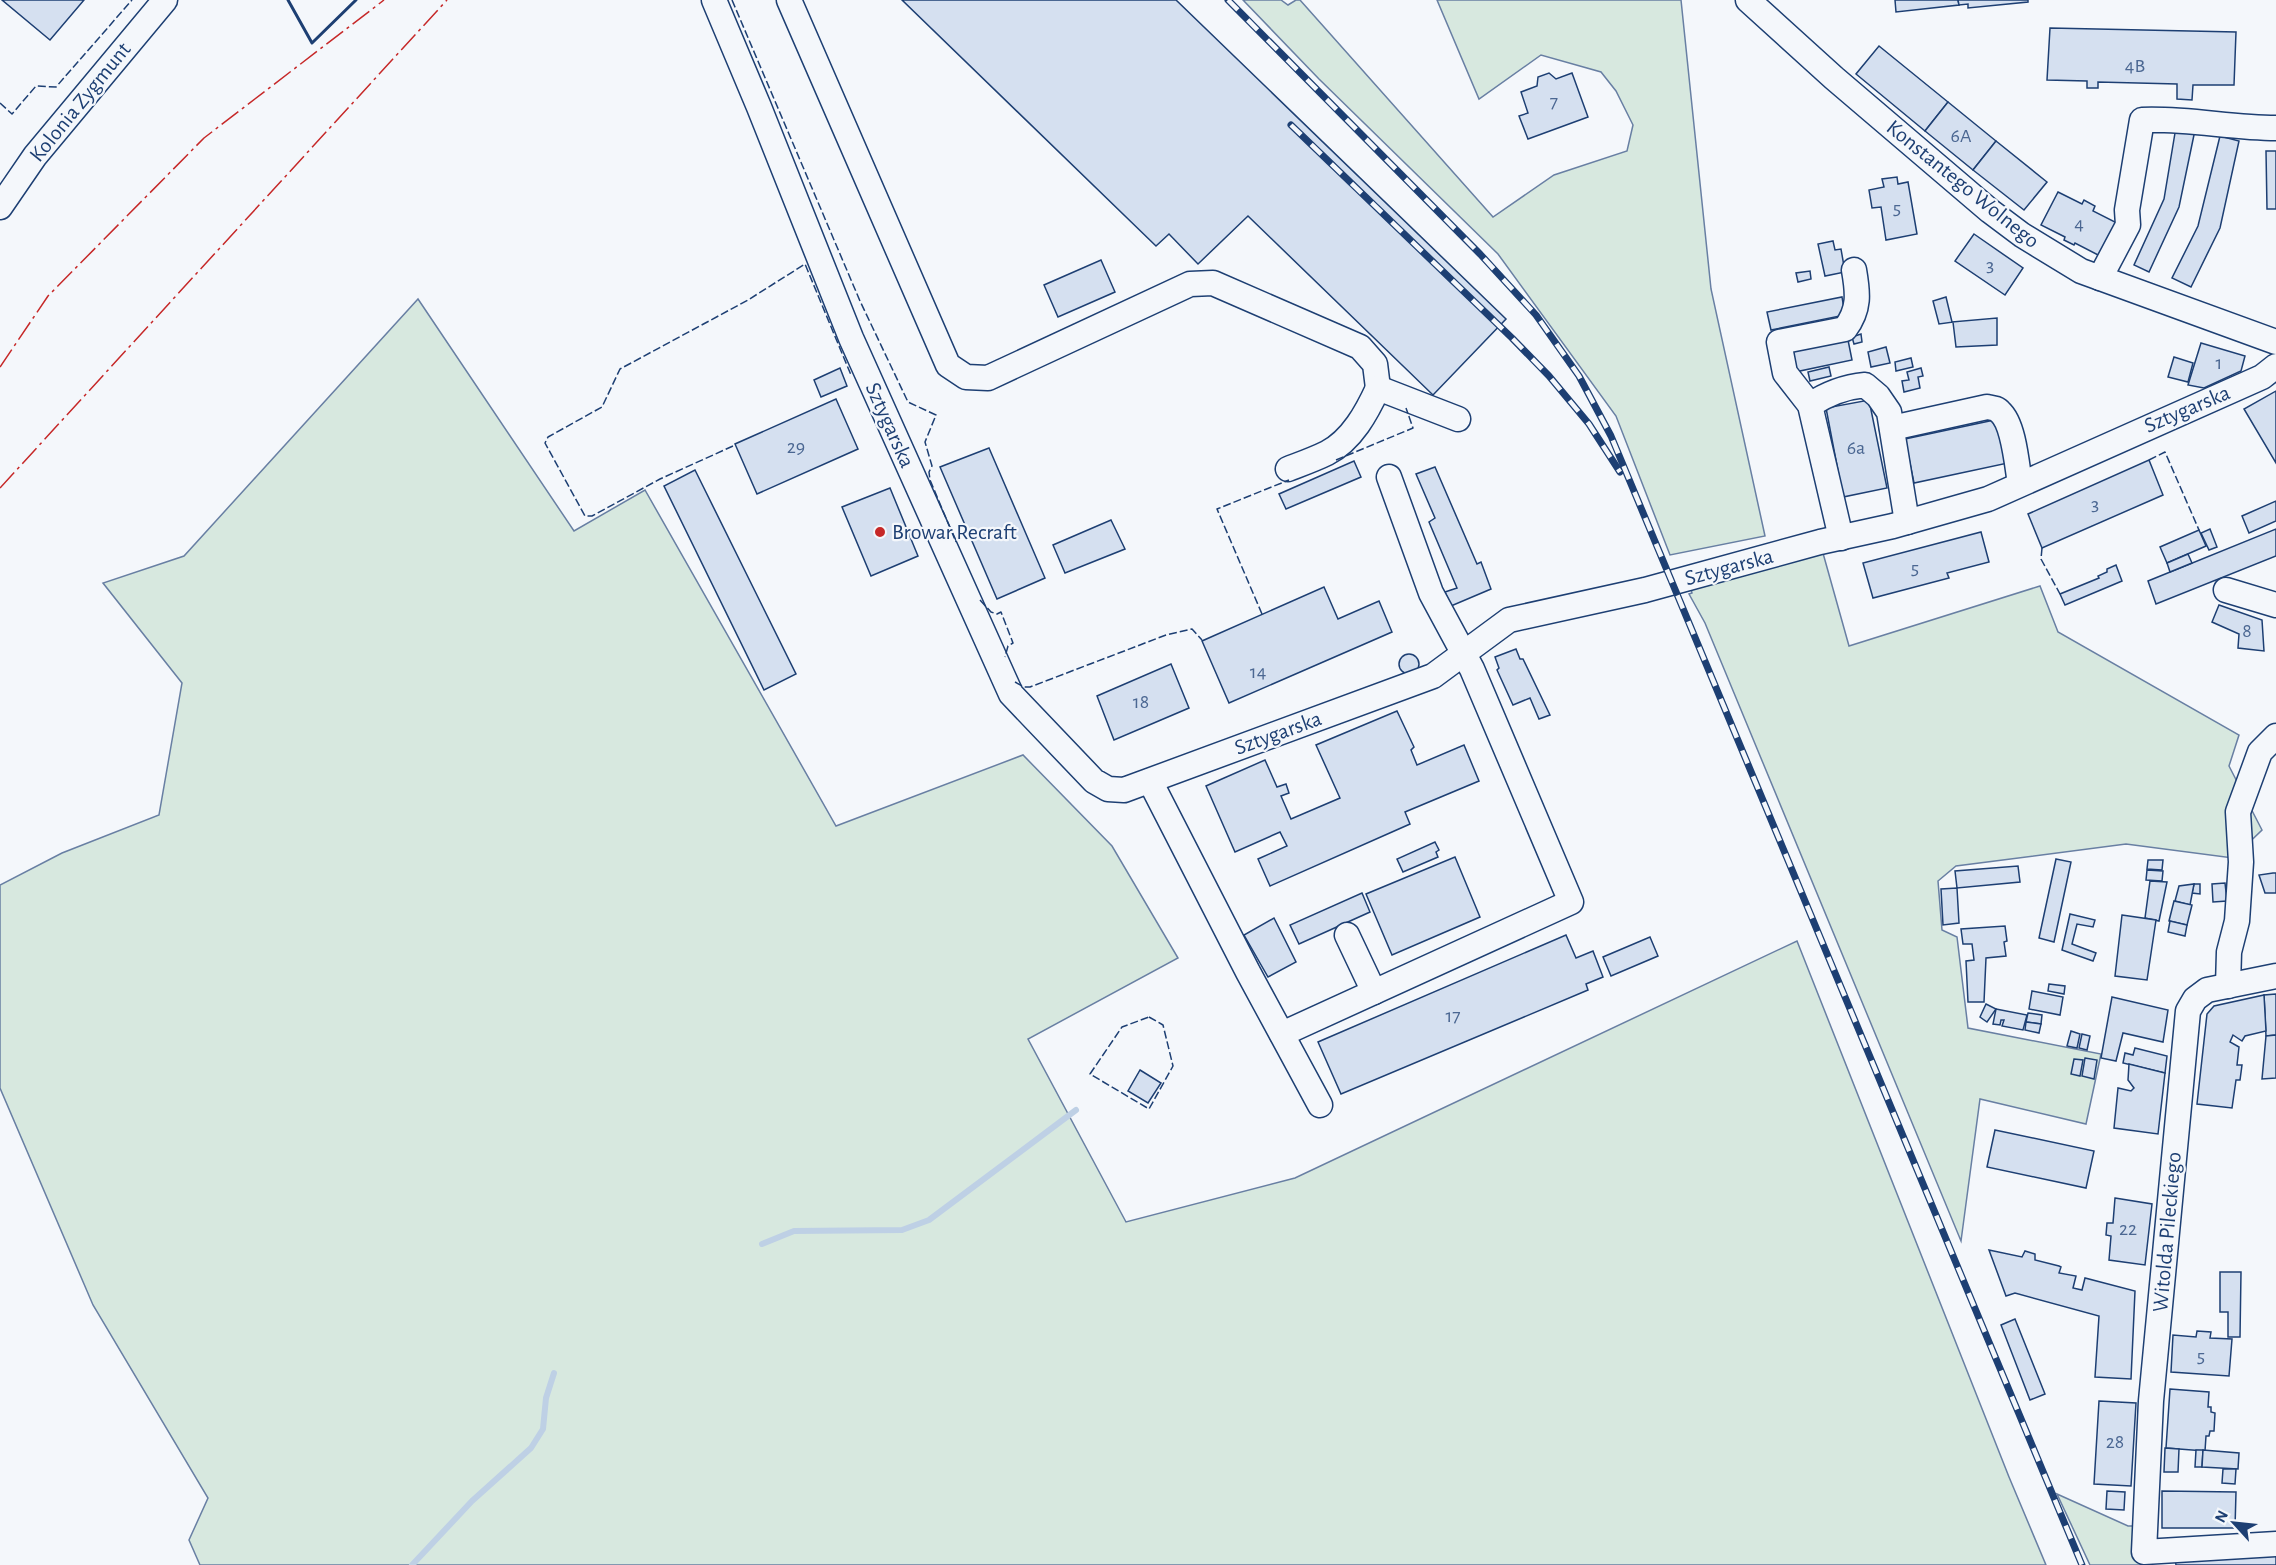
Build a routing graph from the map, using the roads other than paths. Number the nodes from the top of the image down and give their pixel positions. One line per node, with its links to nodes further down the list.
1 (165, 0): 6 (street, Kolonia Zygmunt)
2 (714, 0): 24 (street, Sztygarska)
3 (789, 0): 11 (street)
4 (1748, 0): 8 (street, Konstantego Wolnego)
5 (2276, 128): 8 (street)
6 (0, 207)
7 (1854, 270): 12 (street)
8 (2100, 278): 9 (street, Konstantego Wolnego)
9 (2276, 342)
10 (2276, 366): 17 (street, Sztygarska)
11 (1378, 388): 13 (street); 15 (street)
12 (1810, 405): 14 (street); 19 (street)
13 (1458, 419)
14 (1892, 428): 17 (street); 18 (street)
15 (1288, 469)
16 (1389, 477): 22 (street)
17 (2020, 484): 18 (street, Sztygarska)
18 (1907, 522): 19 (street, Sztygarska)
19 (1841, 538): 22 (street, Sztygarska)
20 (2226, 590): 21 (street)
21 (2276, 605)
22 (1462, 653): 24 (street, Sztygarska); 28 (street)
23 (2276, 736): 27 (street)
24 (1149, 781): 29 (street)
25 (1347, 935): 28 (street)
26 (2276, 976): 27 (street, Witolda Pileckiego)
27 (2228, 986): 31 (street, Witolda Pileckiego)
28 (1374, 992): 29 (street)
29 (1282, 1034): 30 (street)
30 (1320, 1104)
31 (2276, 1544)

